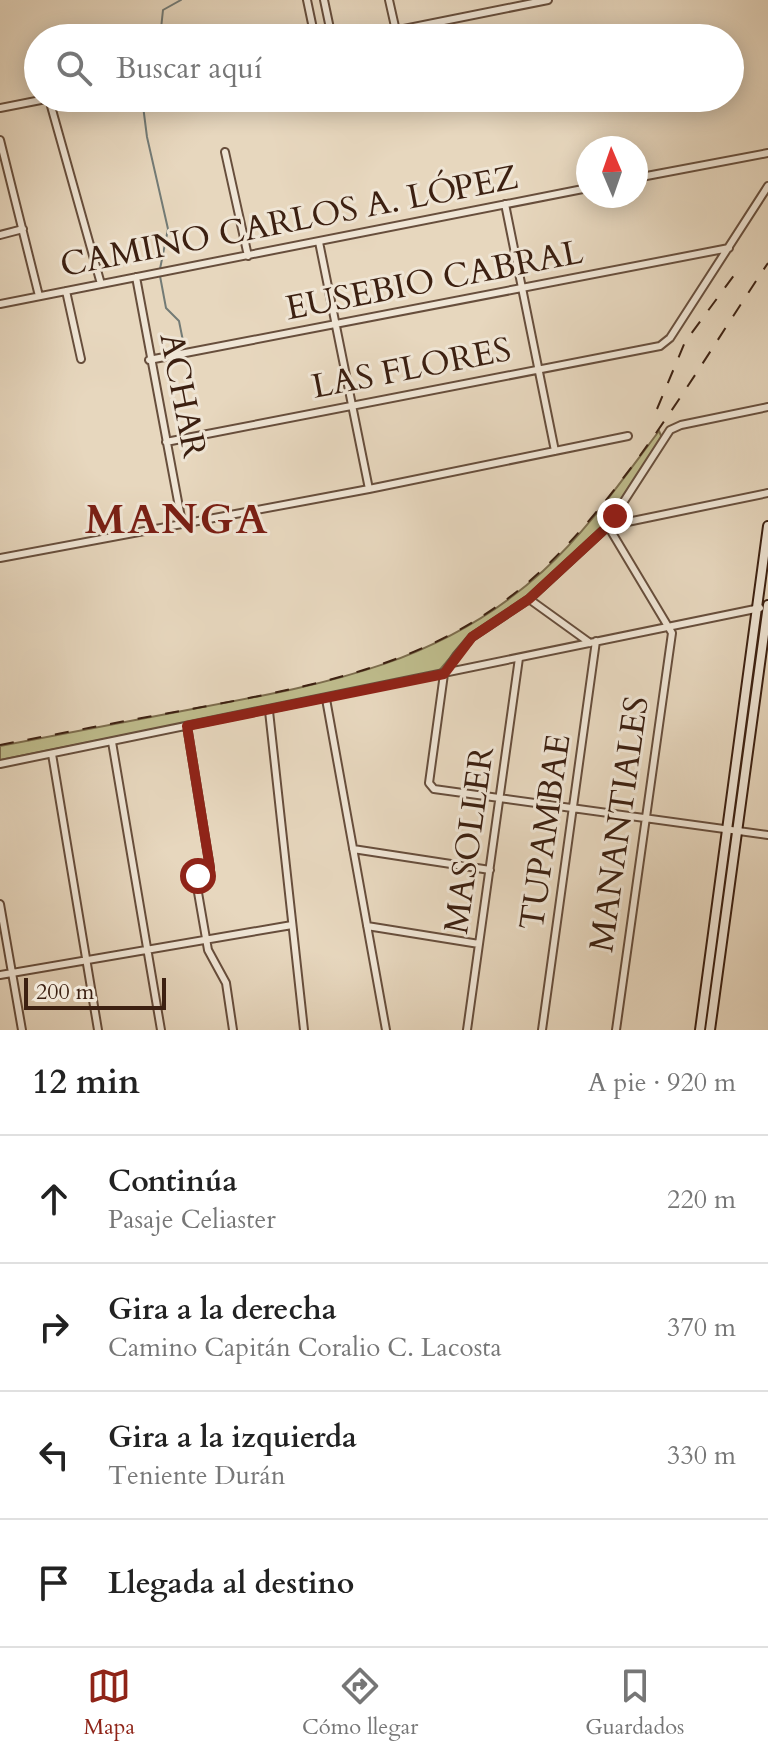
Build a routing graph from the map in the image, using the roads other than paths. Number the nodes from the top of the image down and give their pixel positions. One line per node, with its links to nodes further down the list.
1 (307, 0): 6 (street)
2 (324, 0): 7 (street)
3 (389, 0): 8 (street)
4 (548, 0): 5 (street)
5 (539, 1): 9 (street)
6 (312, 24)
7 (329, 24)
8 (394, 24)
9 (429, 24)
10 (24, 103): 11 (street)
11 (0, 108)
12 (54, 112): 27 (street)
13 (0, 140): 16 (street)
14 (225, 152): 25 (street)
15 (768, 153): 17 (street)
16 (3, 163): 21 (street)
17 (648, 176)
18 (768, 186): 24 (street)
19 (576, 190): 20 (street, CAMINO CARLOS A. LÓPEZ)
20 (505, 204): 23 (street, CAMINO CARLOS A. LÓPEZ); 28 (street)
21 (23, 229): 22 (street); 30 (street)
22 (0, 235)
23 (319, 242): 25 (street, CAMINO CARLOS A. LÓPEZ); 32 (street)
24 (729, 248): 28 (street, EUSEBIO CABRAL); 35 (street, LAS FLORES)
25 (248, 256): 26 (street, CAMINO CARLOS A. LÓPEZ)
26 (136, 277): 27 (street, CAMINO CARLOS A. LÓPEZ); 34 (street, ACHAR)
27 (101, 284): 29 (street, CAMINO CARLOS A. LÓPEZ)
28 (522, 288): 32 (street, EUSEBIO CABRAL); 35 (street)
29 (66, 291): 30 (street, CAMINO CARLOS A. LÓPEZ); 33 (street)
30 (39, 296): 31 (street, CAMINO CARLOS A. LÓPEZ)
31 (0, 304)
32 (336, 324): 34 (street, EUSEBIO CABRAL); 36 (street)
33 (81, 359)
34 (149, 360): 39 (street, ACHAR)
35 (539, 368): 36 (street, LAS FLORES); 40 (street)
36 (352, 406): 39 (street, LAS FLORES); 41 (street)
37 (768, 407): 44 (street)
38 (628, 436): 40 (street)
39 (166, 442): 43 (street, ACHAR)
40 (555, 451): 41 (street)
41 (369, 489): 43 (street)
42 (768, 493): 44 (street)
43 (182, 523): 46 (street)
44 (608, 526): 47 (street); 49 (street)
45 (768, 526): 48 (main road)
46 (0, 558)
47 (529, 599): 50 (street); 52 (street)
48 (765, 606): 49 (street); 62 (main road)
49 (669, 626): 50 (street); 61 (street, MANANTIALES)
50 (593, 642): 51 (street); 60 (street, TUPAMBAE)
51 (519, 658): 52 (street); 59 (street, MASOLLER)
52 (444, 674): 53 (street); 59 (street)
53 (326, 699): 54 (street); 64 (street)
54 (269, 711): 55 (street); 67 (street)
55 (187, 726): 56 (street); 69 (street)
56 (112, 742): 57 (street); 71 (street)
57 (52, 754): 58 (street); 73 (street)
58 (0, 764)
59 (500, 798): 60 (street); 65 (street, MASOLLER)
60 (574, 808): 61 (street); 83 (street, TUPAMBAE)
61 (645, 818): 62 (street); 84 (street, MANANTIALES)
62 (732, 830): 63 (street); 72 (main road)
63 (768, 835)
64 (353, 849): 65 (street); 68 (street)
65 (490, 870): 70 (street, MASOLLER)
66 (0, 904): 74 (street)
67 (292, 925): 69 (street); 80 (street)
68 (367, 926): 70 (street); 81 (street)
69 (206, 940): 71 (street); 79 (street)
70 (479, 944): 82 (street, MASOLLER)
71 (147, 950): 73 (street); 78 (street)
72 (714, 958): 85 (main road); 86 (main road)
73 (87, 960): 74 (street); 77 (street)
74 (12, 973): 75 (street); 76 (street)
75 (0, 975)
76 (22, 1030)
77 (98, 1030)
78 (161, 1030)
79 (233, 1030)
80 (304, 1030)
81 (386, 1030)
82 (467, 1030)
83 (542, 1030)
84 (616, 1030)
85 (700, 1030)
86 (710, 1030)

